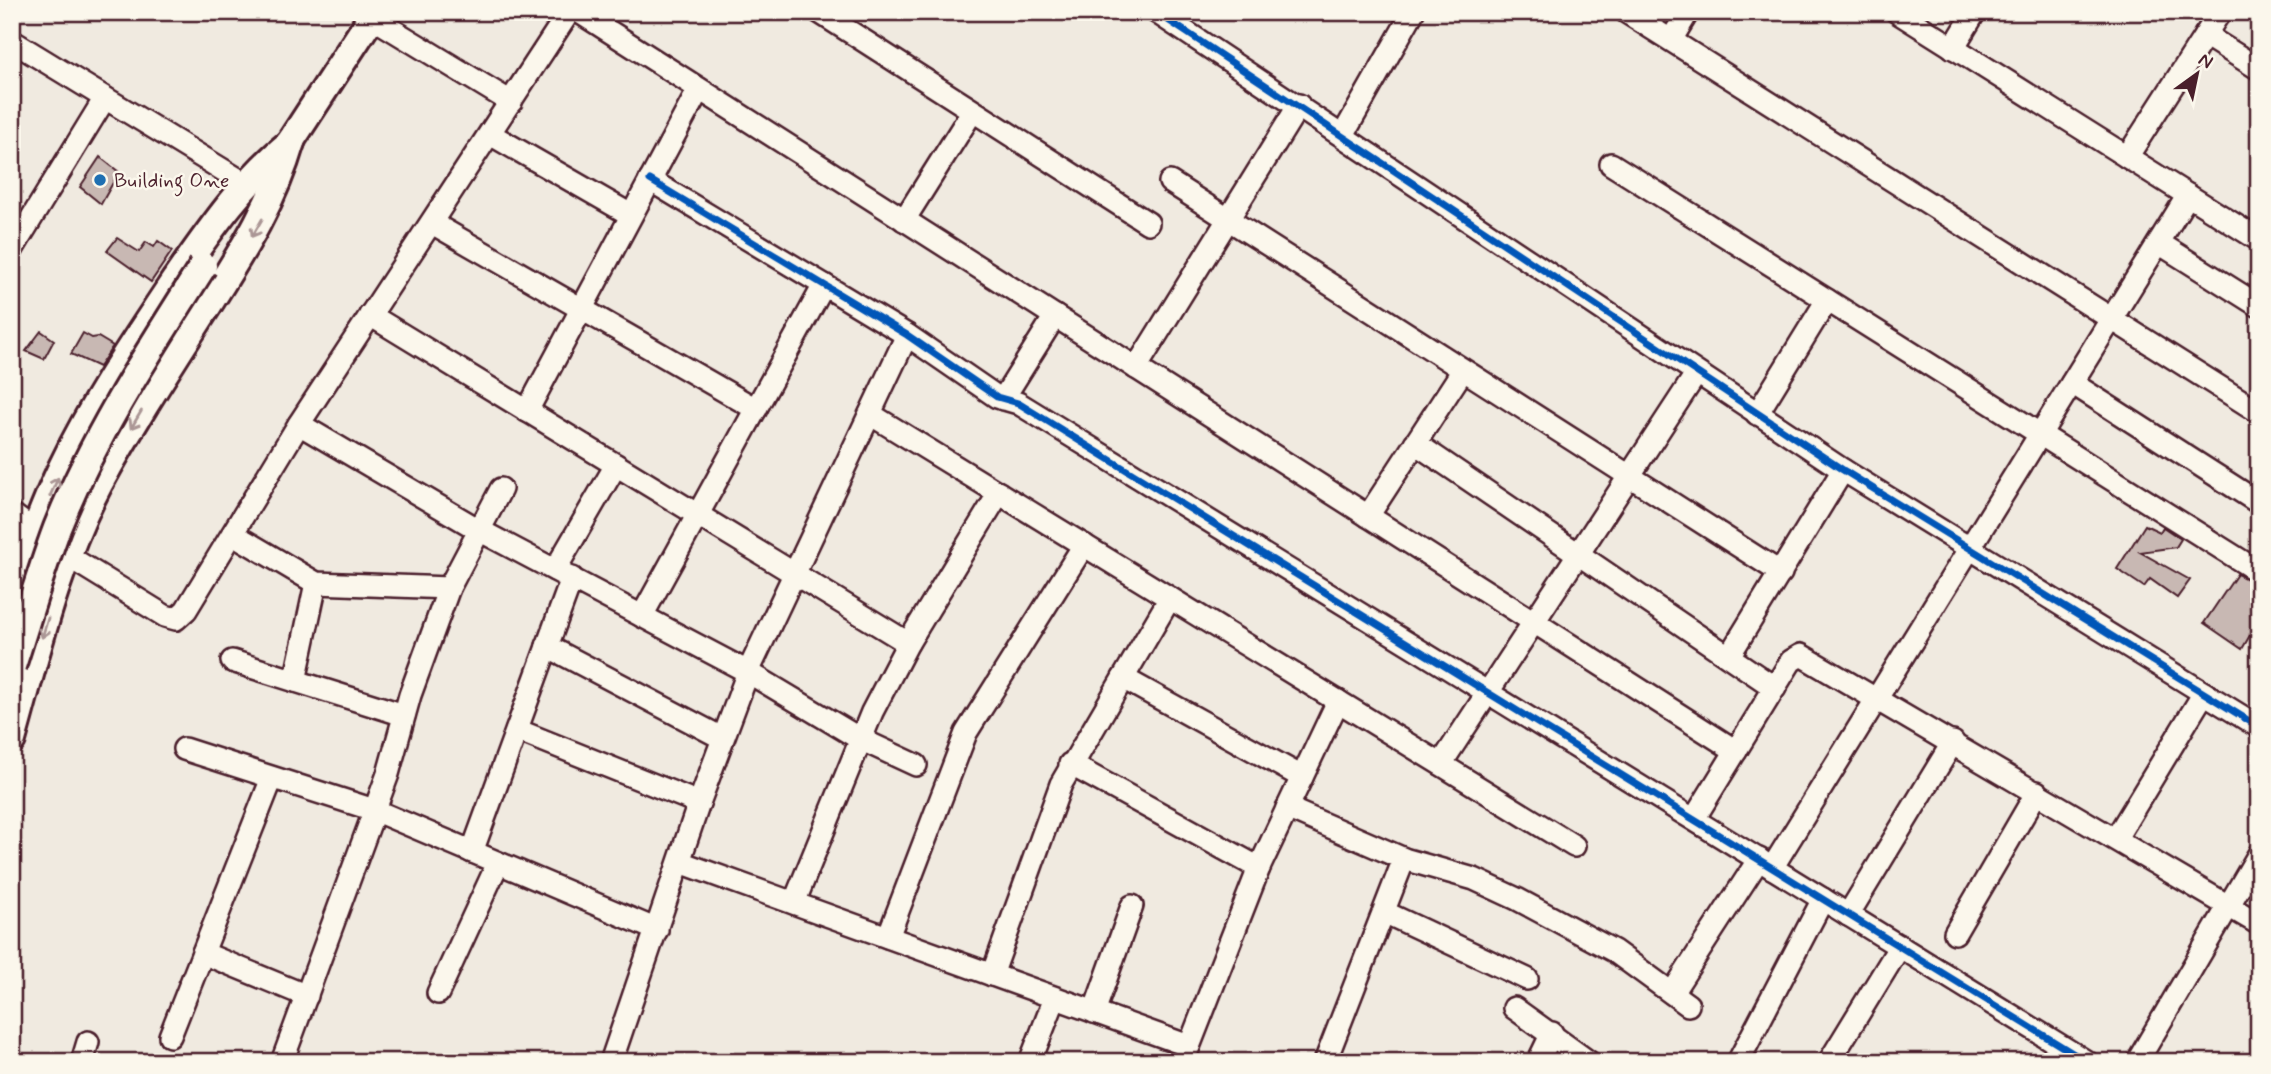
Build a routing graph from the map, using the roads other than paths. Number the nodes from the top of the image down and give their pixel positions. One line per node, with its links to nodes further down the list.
1 (569, 12): 19 (street)
2 (579, 12): 17 (street)
3 (819, 12): 21 (street)
4 (1156, 12): 20 (street)
5 (1413, 12): 23 (street)
6 (1626, 12): 13 (street)
7 (1688, 12): 13 (street)
8 (1897, 12): 15 (street)
9 (1975, 12): 15 (street)
10 (2220, 12): 12 (street)
11 (370, 14): 19 (street); 24 (main road)
12 (2206, 35): 16 (street); 25 (street)
13 (1671, 40): 45 (street)
14 (12, 41): 18 (street)
15 (1953, 48): 25 (street)
16 (2259, 69)
17 (699, 89): 27 (street); 33 (street)
18 (105, 98): 29 (street); 38 (street)
19 (511, 102): 22 (street)
20 (1299, 105): 23 (street); 32 (street)
21 (972, 112): 33 (street); 35 (street)
22 (490, 134): 31 (street); 34 (street)
23 (1342, 135): 49 (street)
24 (291, 142): 29 (main road); 74 (main road, one-way to 74); 90 (main road, bridge)
25 (2127, 157): 30 (street)
26 (1611, 164): 40 (street)
27 (650, 180): 31 (street); 39 (street)
28 (1170, 182): 32 (street)
29 (246, 184): 69 (main road, one-way to 29)
30 (2188, 195): 36 (street); 37 (street)
31 (631, 215): 42 (street)
32 (1228, 219): 47 (street); 48 (street)
33 (904, 220): 44 (street)
34 (432, 223): 42 (street); 43 (street)
35 (1148, 223)
36 (2259, 240)
37 (2159, 243): 41 (street); 45 (street)
38 (12, 250)
39 (824, 285): 46 (street); 52 (street)
40 (1827, 300): 56 (street); 58 (street)
41 (2259, 306)
42 (582, 309): 52 (street); 53 (street)
43 (370, 315): 53 (street); 57 (street)
44 (1055, 316): 47 (street); 51 (street)
45 (2112, 319): 50 (street); 54 (street)
46 (908, 335): 51 (street); 55 (street)
47 (1136, 368): 68 (street)
48 (1463, 370): 59 (street); 62 (street)
49 (1696, 374): 56 (street); 62 (street)
50 (2072, 383): 58 (street); 65 (street)
51 (1003, 399): 95 (street)
52 (756, 409): 67 (street)
53 (527, 411): 60 (street)
54 (2259, 412)
55 (870, 414): 64 (street); 79 (street)
56 (1757, 414): 61 (street)
57 (299, 424): 70 (street); 71 (street)
58 (2040, 435): 73 (street); 76 (street)
59 (1415, 443): 68 (street); 75 (street)
60 (616, 465): 67 (street); 78 (street)
61 (1843, 470): 73 (street); 77 (street)
62 (1630, 477): 75 (street); 77 (street)
63 (500, 489): 70 (street)
64 (999, 493): 72 (street); 86 (street)
65 (2259, 503)
66 (12, 514): 69 (street)
67 (698, 515): 79 (street); 84 (street)
68 (1368, 516): 85 (street)
69 (35, 530): 74 (street); 82 (main road)
70 (479, 530): 78 (street); 81 (street)
71 (233, 534): 74 (street); 80 (street)
72 (1084, 545): 83 (street); 136 (street)
73 (1969, 549): 96 (street); 97 (street)
74 (66, 555): 104 (main road, one-way to 104)
75 (1578, 555): 85 (street); 88 (street)
76 (2259, 572)
77 (1780, 573): 88 (street)
78 (564, 574): 84 (street); 87 (street)
79 (795, 574): 86 (street); 91 (street)
80 (316, 583): 81 (street); 93 (street)
81 (449, 588): 99 (street)
82 (12, 596)
83 (1170, 598): 92 (street); 98 (street)
84 (642, 616): 91 (street)
85 (1534, 622): 95 (street); 107 (street)
86 (908, 643): 103 (street)
87 (547, 646): 101 (street); 102 (street)
88 (1729, 656): 94 (street)
89 (232, 661): 93 (street)
90 (12, 666)
91 (748, 672): 102 (street); 103 (street)
92 (1123, 678): 108 (street); 111 (street)
93 (295, 681): 99 (street)
94 (1775, 688): 97 (street); 107 (street)
95 (1488, 692): 109 (street); 117 (street)
96 (2204, 693): 100 (street); 118 (street)
97 (1877, 697): 105 (street); 125 (street)
98 (1338, 701): 109 (street); 111 (street)
99 (404, 715): 116 (street)
100 (2259, 727)
101 (517, 730): 114 (street); 120 (street)
102 (722, 738): 114 (street)
103 (860, 739): 110 (street); 128 (street)
104 (12, 740)
105 (1952, 742): 113 (street); 132 (street)
106 (184, 749): 112 (street)
107 (1736, 751): 117 (street)
108 (1070, 764): 126 (street); 139 (street)
109 (1441, 764): 119 (street)
110 (916, 765)
111 (1302, 777): 115 (street)
112 (272, 778): 116 (street); 138 (street)
113 (2037, 792): 118 (street); 135 (street)
114 (699, 803): 123 (street)
115 (1287, 808): 122 (street); 126 (street)
116 (374, 810): 120 (street); 142 (street)
117 (1694, 819): 125 (street)
118 (2116, 838): 129 (street)
119 (1574, 846)
120 (472, 852): 124 (street)
121 (2259, 854): 129 (street)
122 (1404, 859): 125 (street); 131 (street)
123 (680, 862): 128 (street); 134 (street)
124 (498, 863): 134 (street); 141 (street)
125 (1765, 863): 127 (street)
126 (1259, 868): 148 (street)
127 (1824, 899): 132 (street); 155 (street)
128 (794, 903): 136 (street)
129 (2228, 904): 133 (street); 158 (street)
130 (1132, 906): 145 (street)
131 (1384, 912): 140 (street); 152 (street)
132 (1849, 915): 137 (street)
133 (2259, 924)
134 (657, 930): 150 (street)
135 (1955, 933)
136 (888, 937): 139 (street)
137 (1900, 946): 156 (street); 157 (street)
138 (203, 953): 142 (street); 147 (street)
139 (992, 975): 143 (street)
140 (1527, 979)
141 (438, 993)
142 (307, 996): 149 (street)
143 (1055, 998): 145 (street); 151 (street)
144 (1514, 1008): 146 (street)
145 (1094, 1012): 148 (street)
146 (1552, 1034): 153 (street); 154 (street)
147 (170, 1037)
148 (1189, 1056)
149 (282, 1062)
150 (611, 1062)
151 (1030, 1062)
152 (1325, 1062)
153 (1538, 1062)
154 (1588, 1062)
155 (1738, 1062)
156 (1829, 1062)
157 (2087, 1062)
158 (2137, 1062)

